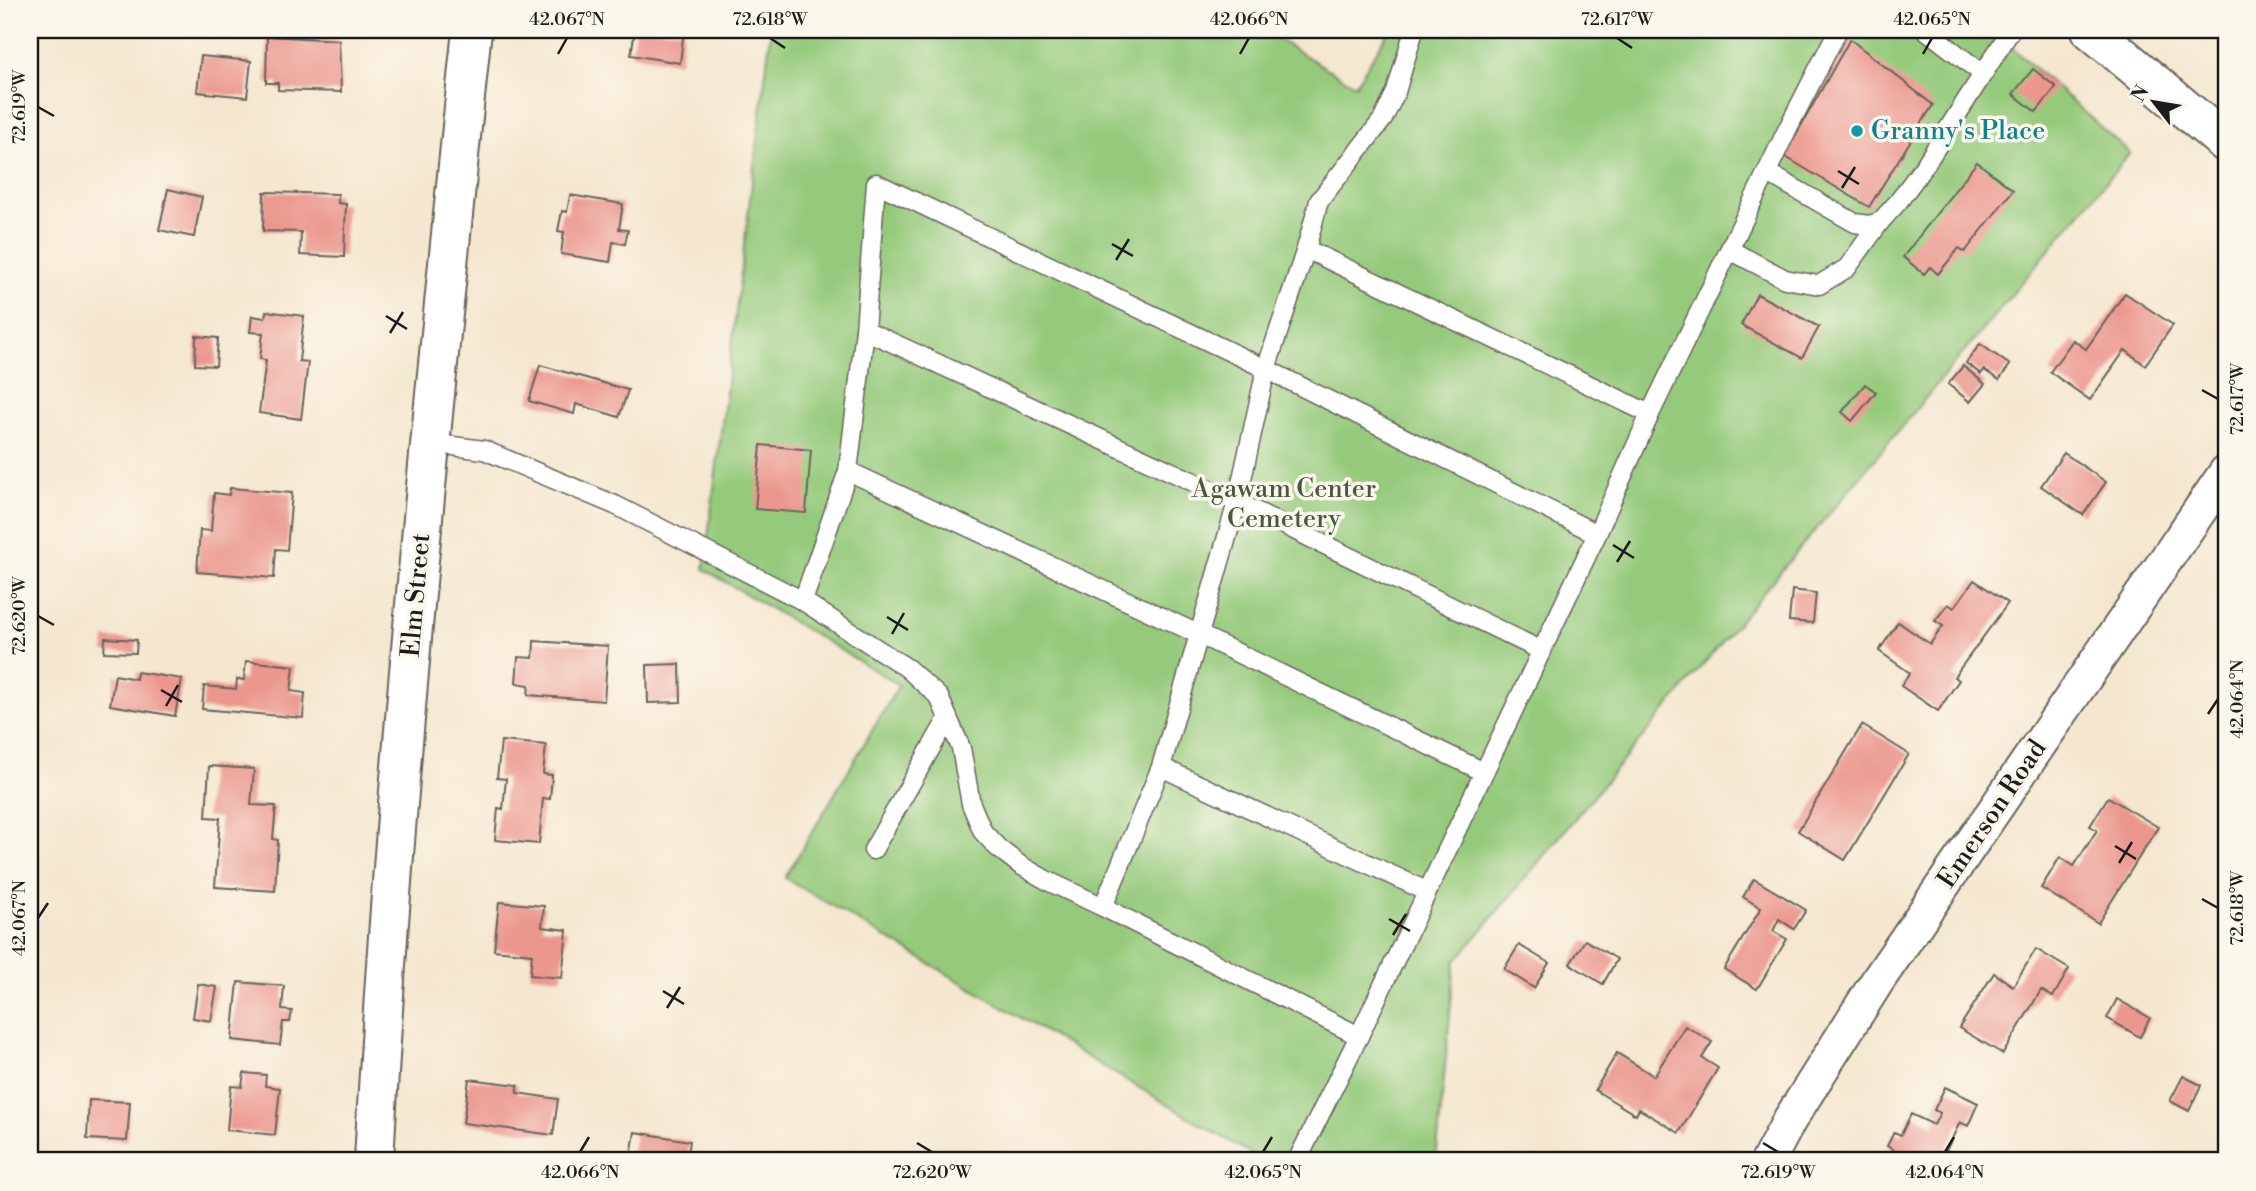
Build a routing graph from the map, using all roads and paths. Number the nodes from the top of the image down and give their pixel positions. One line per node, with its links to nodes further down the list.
1 (472, 30): 16 (street, Elm Street)
2 (1414, 30): 11 (lane)
3 (1838, 30): 9 (lane)
4 (1926, 30): 7 (lane)
5 (2011, 30): 7 (lane)
6 (2091, 30): 8 (street)
7 (1983, 74): 10 (lane)
8 (2226, 143)
9 (1768, 173): 10 (lane); 12 (lane)
10 (1880, 222): 12 (lane)
11 (1306, 249): 14 (lane); 15 (lane)
12 (1730, 250): 15 (lane)
13 (865, 330): 14 (lane); 17 (lane); 19 (lane)
14 (1266, 369): 19 (lane); 20 (lane)
15 (1650, 414): 20 (lane)
16 (429, 443): 21 (lane); 32 (street, Elm Street)
17 (848, 471): 21 (lane); 22 (lane)
18 (2226, 472): 33 (street, Emerson Road)
19 (1237, 502): 22 (lane); 23 (lane)
20 (1597, 534): 23 (lane)
21 (803, 601): 24 (lane)
22 (1200, 635): 25 (lane); 26 (lane)
23 (1542, 652): 26 (lane)
24 (948, 718): 27 (lane); 29 (lane)
25 (1161, 767): 28 (lane); 29 (lane)
26 (1484, 772): 28 (lane)
27 (873, 849)
28 (1426, 891): 30 (lane)
29 (1103, 907): 30 (lane)
30 (1359, 1036): 31 (lane)
31 (1298, 1157)
32 (374, 1161)
33 (1768, 1161)

